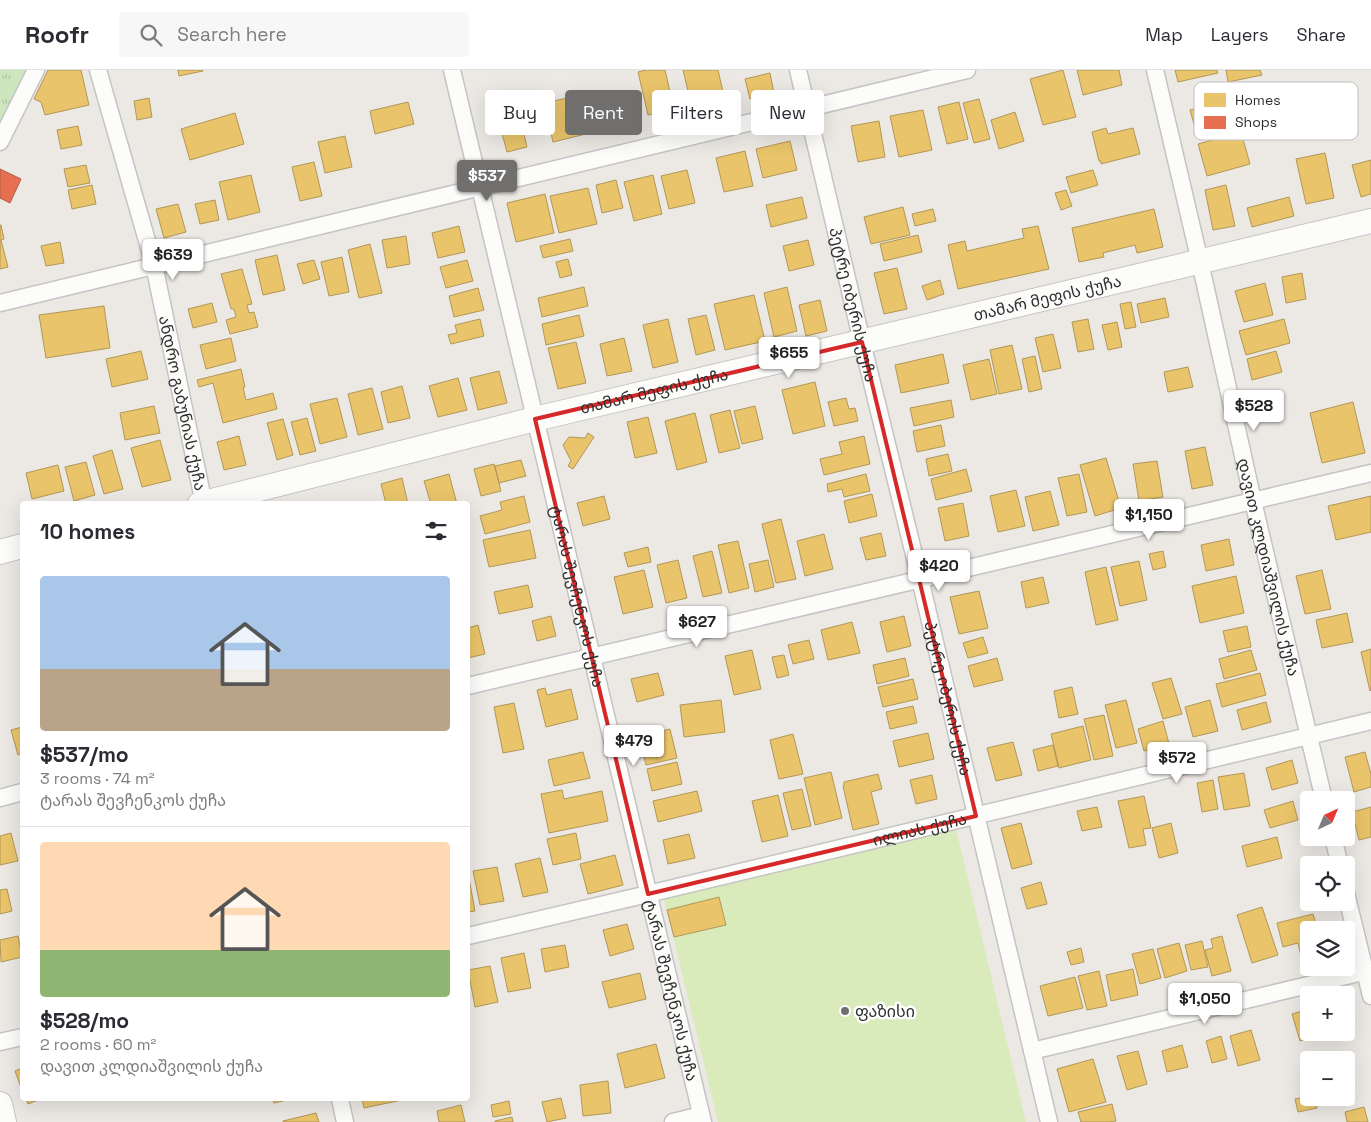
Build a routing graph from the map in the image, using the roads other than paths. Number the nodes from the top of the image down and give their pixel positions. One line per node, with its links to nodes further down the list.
1 (36, 70): 11 (street)
2 (98, 70): 15 (street, ანდრო გაბუნიას ქუჩა)
3 (452, 70): 12 (street, ტარას შევჩენკოს ქუჩა)
4 (798, 70): 7 (street, პეტრე იბერის ქუჩა)
5 (967, 70): 8 (street)
6 (1155, 70): 14 (street, დავით კლდიაშვილის ქუჩა)
7 (803, 90)
8 (824, 105)
9 (751, 123): 12 (street)
10 (813, 135): 17 (street, პეტრე იბერის ქუჩა)
11 (0, 142)
12 (480, 188): 15 (street); 18 (street, ტარას შევჩენკოს ქუჩა)
13 (1371, 221): 14 (street, თამარ მეფის ქუჩა)
14 (1200, 262): 17 (street, თამარ მეფის ქუჩა); 22 (street, დავით კლდიაშვილის ქუჩა)
15 (154, 265): 16 (street); 20 (street, ანდრო გაბუნიას ქუჩა)
16 (0, 302)
17 (862, 342): 18 (street, თამარ მეფის ქუჩა); 25 (street, პეტრე იბერის ქუჩა)
18 (535, 419): 21 (street, თამარ მეფის ქუჩა); 26 (street, ტარას შევჩენკოს ქუჩა)
19 (1371, 473): 22 (street)
20 (203, 501)
21 (211, 501)
22 (1253, 501): 25 (street); 29 (street, დავით კლდიაშვილის ქუჩა)
23 (20, 547): 24 (street)
24 (0, 552)
25 (920, 579): 26 (street); 33 (street, პეტრე იბერის ქუჩა)
26 (591, 657): 27 (street); 34 (street, ტარას შევჩენკოს ქუჩა)
27 (470, 686)
28 (1371, 721): 29 (street, ილიას ქუჩა)
29 (1309, 736): 30 (street, დავით კლდიაშვილის ქუჩა); 33 (street, ილიას ქუჩა)
30 (1322, 791)
31 (20, 793): 32 (street)
32 (0, 798)
33 (976, 816): 34 (street, ილიას ქუჩა); 41 (street, პეტრე იბერის ქუჩა)
34 (648, 894): 36 (street, ილიას ქუჩა); 44 (street, ტარას შევჩენკოს ქუჩა)
35 (1351, 911): 37 (street)
36 (470, 936)
37 (1368, 970): 38 (street); 41 (street)
38 (1371, 996)
39 (20, 1037): 40 (street)
40 (0, 1042)
41 (1032, 1050): 48 (street, პეტრე იბერის ქუჩა)
42 (340, 1101): 46 (street)
43 (0, 1104): 45 (street)
44 (702, 1119): 47 (street)
45 (4, 1122)
46 (345, 1122)
47 (673, 1122)
48 (1049, 1122)

